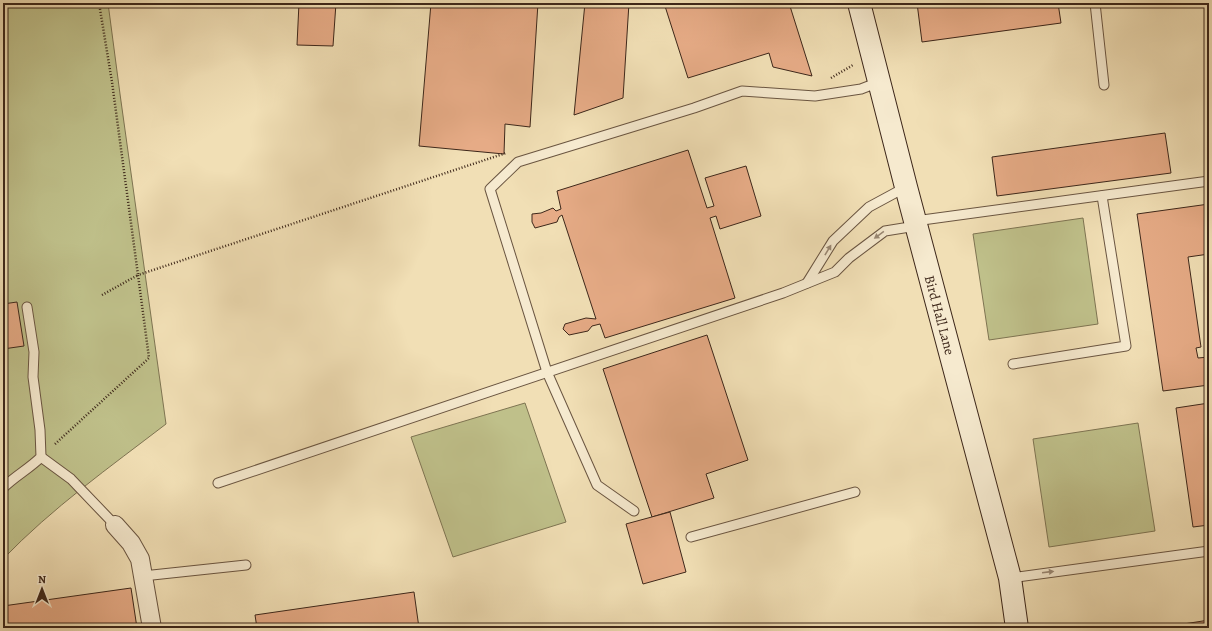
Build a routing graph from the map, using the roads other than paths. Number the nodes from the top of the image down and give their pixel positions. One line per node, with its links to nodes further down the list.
1 (859, 3): 3 (street, Bird Hall Lane)
2 (1096, 3): 4 (lane)
3 (879, 82): 6 (street, Bird Hall Lane); 12 (lane)
4 (1104, 85)
5 (1209, 181): 7 (lane)
6 (906, 187): 8 (street, Bird Hall Lane); 9 (lane, one-way to 6)
7 (1102, 196): 8 (lane); 11 (lane)
8 (916, 224): 9 (lane, one-way to 9); 23 (street, Bird Hall Lane)
9 (807, 283): 12 (lane)
10 (27, 307): 13 (lane)
11 (1013, 364)
12 (547, 372): 14 (lane); 17 (lane)
13 (41, 457): 15 (lane); 18 (lane)
14 (218, 483)
15 (3, 488)
16 (855, 492): 19 (lane)
17 (634, 511)
18 (115, 525): 22 (street)
19 (691, 537)
20 (1209, 551): 23 (lane, one-way to 20)
21 (246, 565): 22 (lane)
22 (143, 576): 24 (street)
23 (1010, 578): 25 (street, Bird Hall Lane)
24 (152, 628)
25 (1017, 628)

